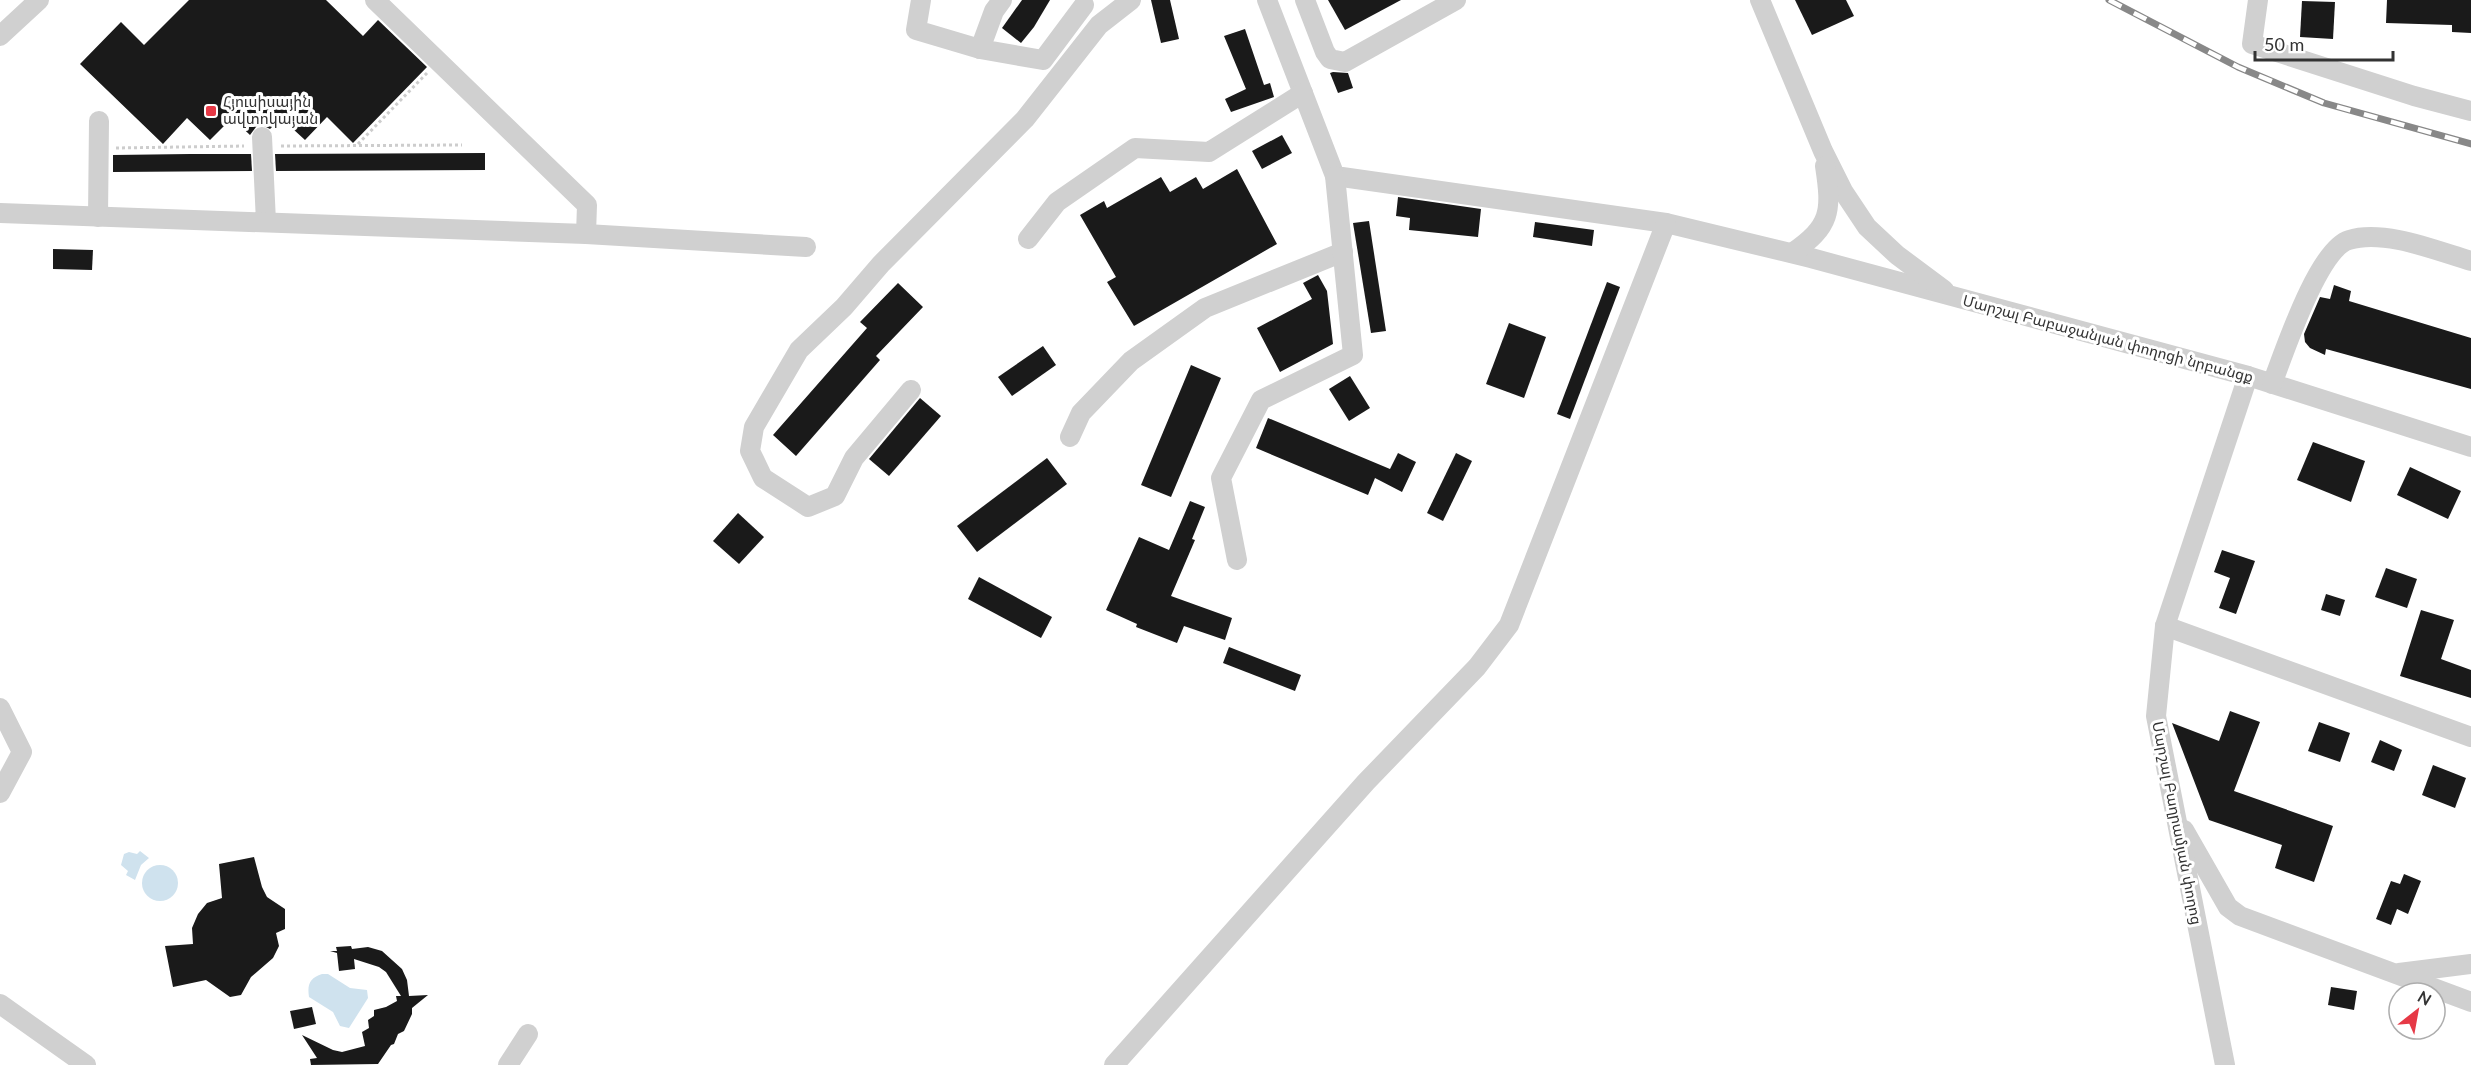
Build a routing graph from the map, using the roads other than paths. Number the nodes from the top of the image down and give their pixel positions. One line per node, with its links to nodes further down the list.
1 (39, 0): 12 (street)
2 (375, 0): 24 (street)
3 (921, 0): 13 (street)
4 (1002, 0): 13 (street)
5 (1131, 0): 33 (street)
6 (1267, 0): 14 (street)
7 (1305, 0): 8 (street)
8 (1455, 0)
9 (1760, 0): 18 (street, Մարշալ Բաբաջանյան փողոցի նրբանցք)
10 (2259, 0): 15 (street)
11 (1084, 5): 13 (street)
12 (0, 36)
13 (980, 49)
14 (1303, 93): 19 (street); 25 (street)
15 (2471, 111)
16 (99, 121): 21 (street)
17 (262, 137): 22 (street)
18 (1823, 151): 28 (street); 30 (street, Մարշալ Բաբաջանյան փողոցի նրբանցք)
19 (1335, 176): 23 (street); 27 (street)
20 (0, 213): 21 (street)
21 (98, 217): 22 (street)
22 (266, 222): 24 (street)
23 (1666, 223): 28 (street); 49 (street)
24 (586, 234): 26 (street)
25 (1028, 239)
26 (806, 247)
27 (1343, 252): 34 (street); 36 (street)
28 (1792, 253): 30 (street)
29 (2471, 261): 32 (street)
30 (1954, 297): 31 (street, Մարշալ Բաբաջանյան փողոցի նրբանցք)
31 (2248, 376): 32 (street, Մարշալ Բաբաջանյան փողոցի նրբանցք); 37 (street, Մարշալ Բաղրամյան փողոց)
32 (2272, 384): 35 (street, Մարշալ Բաբաջանյան փողոցի նրբանցք)
33 (911, 390)
34 (1070, 437)
35 (2471, 447)
36 (1237, 560)
37 (2165, 626): 39 (street); 41 (street, Մարշալ Բաղրամյան փողոց)
38 (0, 708): 40 (street)
39 (2471, 737)
40 (0, 793)
41 (2176, 815): 43 (street); 50 (street, Մարշալ Բաղրամյան փողոց)
42 (2471, 964): 43 (street)
43 (2393, 974): 44 (street)
44 (2471, 1002)
45 (0, 1004): 47 (street)
46 (528, 1034): 48 (street)
47 (86, 1065)
48 (508, 1065)
49 (1114, 1065)
50 (2225, 1065)

